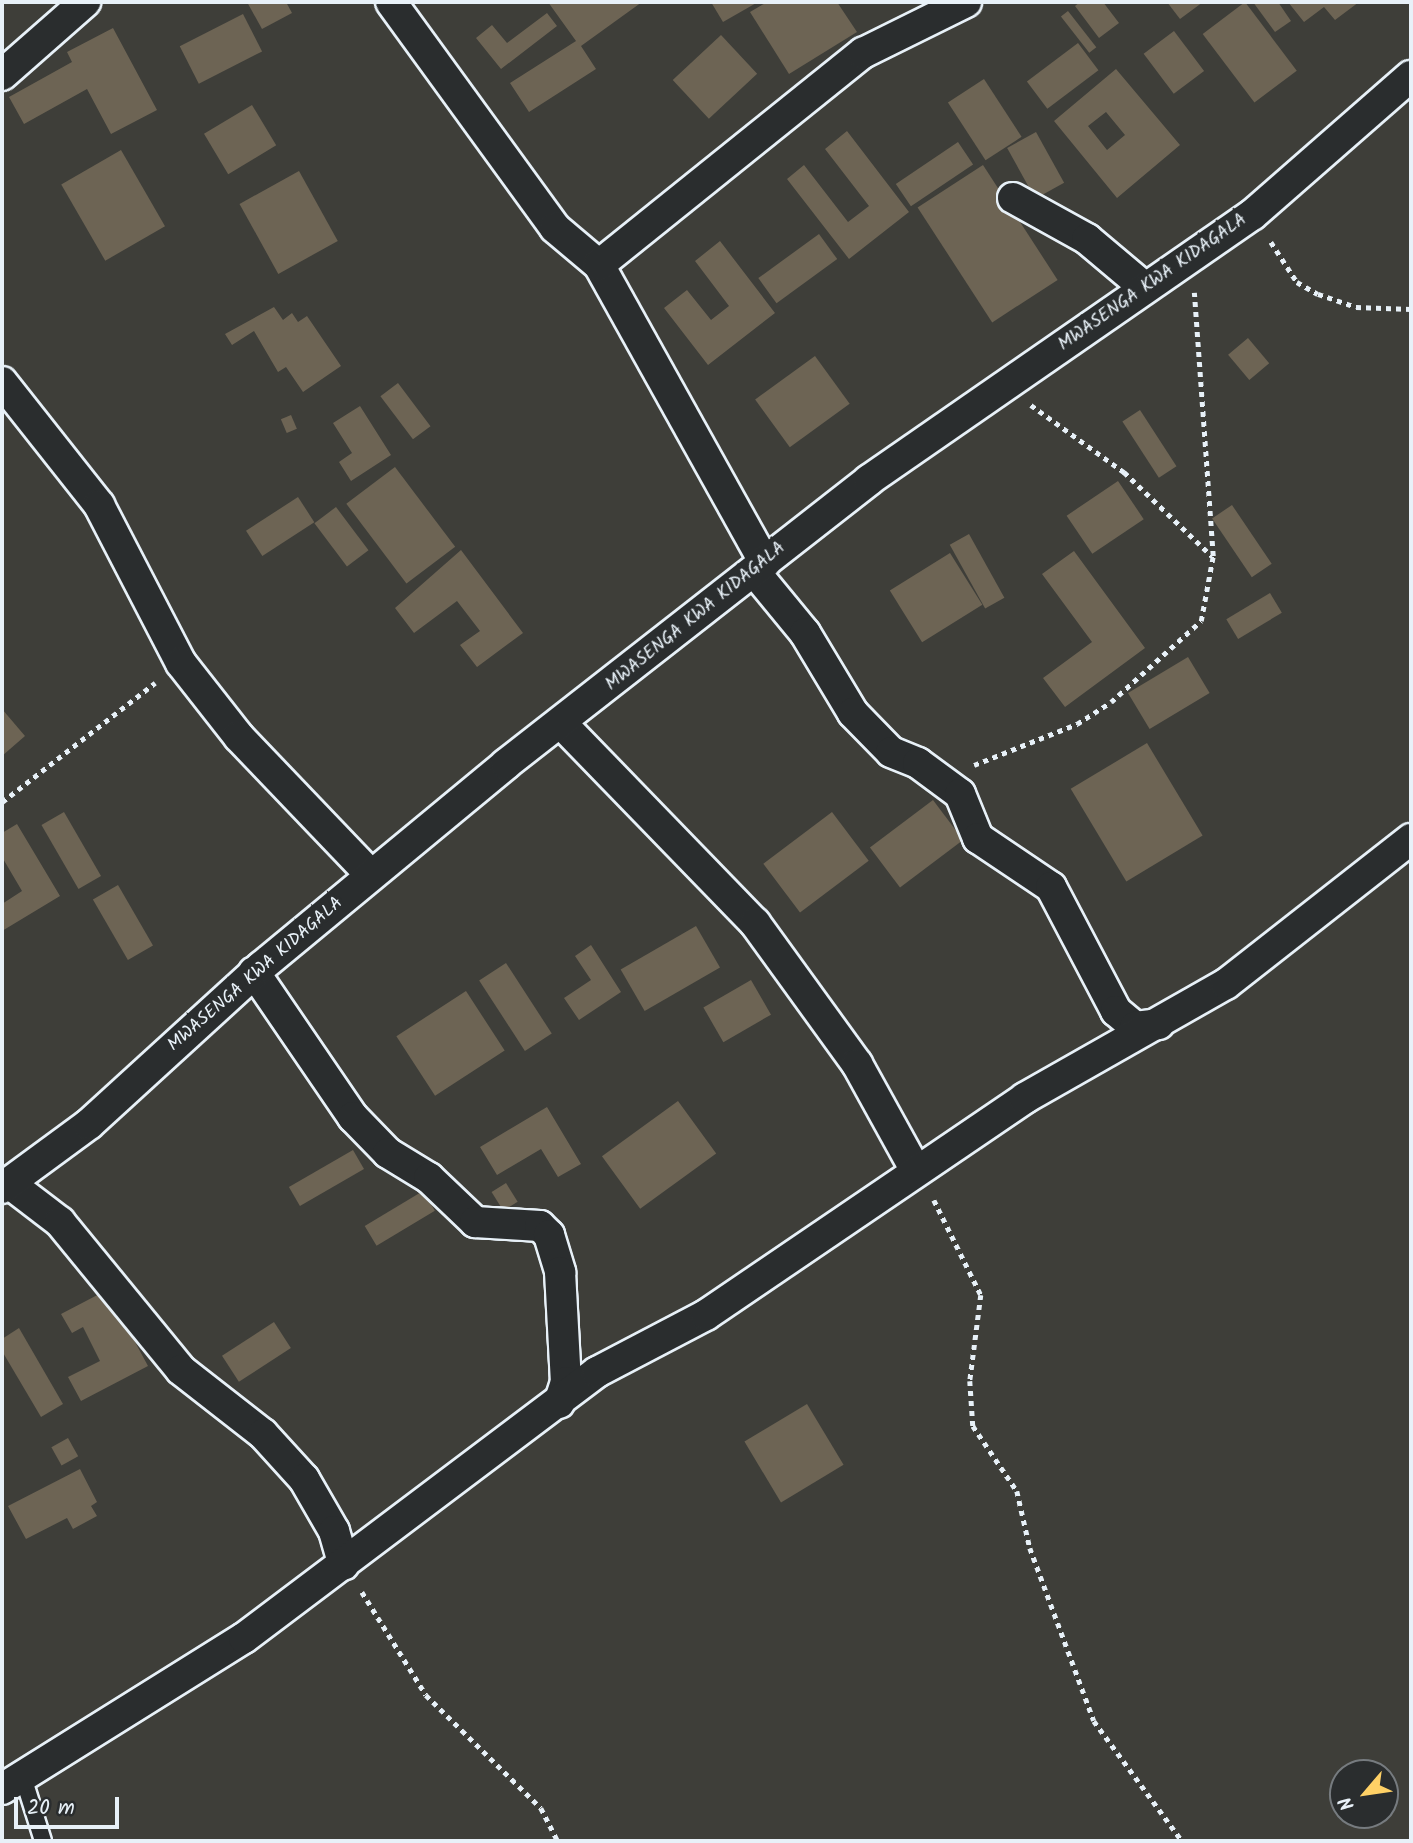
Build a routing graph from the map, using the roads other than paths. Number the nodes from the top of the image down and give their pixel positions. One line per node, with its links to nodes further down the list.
1 (85, 2): 4 (street)
2 (391, 2): 7 (street)
3 (966, 2): 7 (street)
4 (2, 75)
5 (1411, 76): 8 (street, MWASENGA KWA KIDAGALA)
6 (1013, 198): 8 (street)
7 (599, 265): 10 (street)
8 (1144, 287): 10 (street, MWASENGA KWA KIDAGALA)
9 (2, 382): 13 (street)
10 (759, 567): 11 (street, MWASENGA KWA KIDAGALA); 15 (street)
11 (561, 723): 13 (street, MWASENGA KWA KIDAGALA); 16 (street)
12 (1411, 839): 15 (street)
13 (371, 875): 14 (street, MWASENGA KWA KIDAGALA)
14 (254, 972): 17 (street, MWASENGA KWA KIDAGALA); 18 (street)
15 (1158, 1024): 16 (street)
16 (915, 1169): 18 (street)
17 (5, 1185): 19 (street)
18 (559, 1403): 19 (street)
19 (344, 1565): 20 (street)
20 (12, 1783): 21 (lane)
21 (43, 1841)

